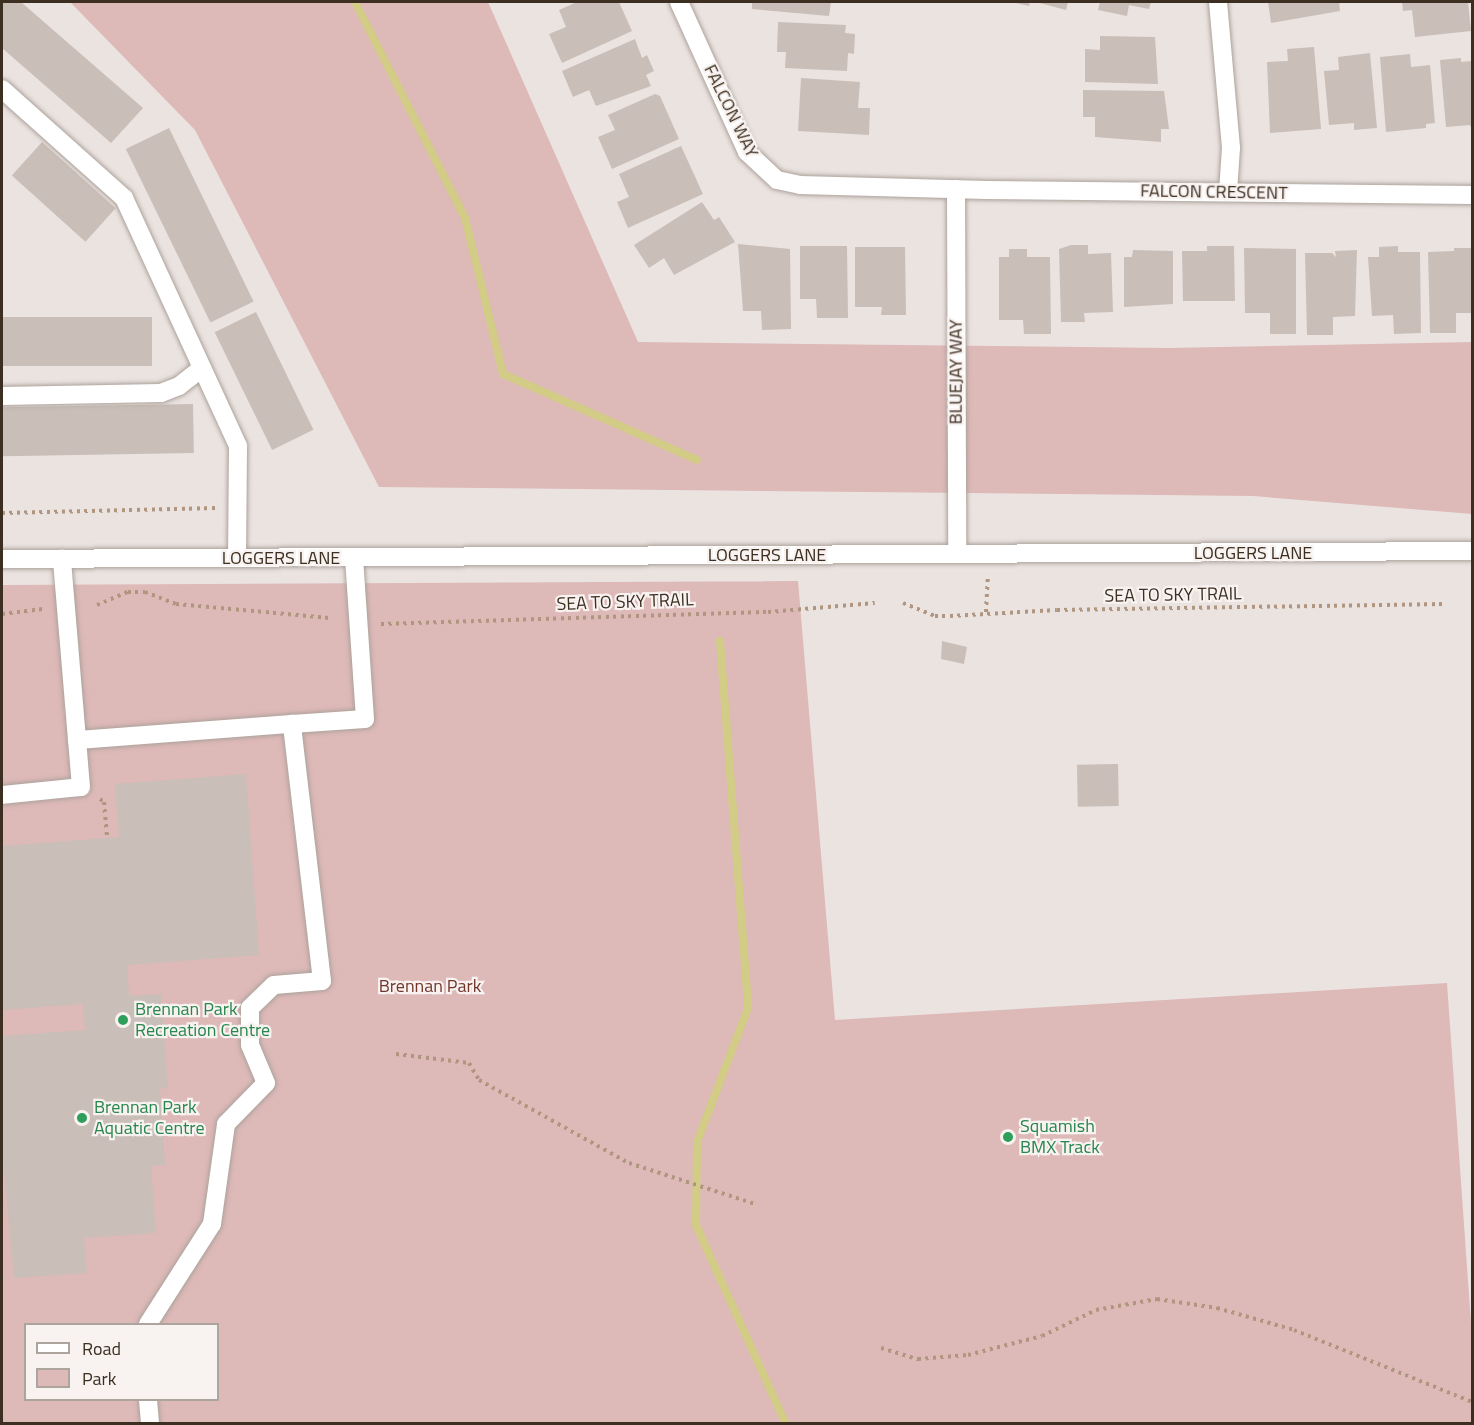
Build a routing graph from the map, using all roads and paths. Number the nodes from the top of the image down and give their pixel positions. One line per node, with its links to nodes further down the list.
1 (680, 2): 4 (street, FALCON WAY)
2 (1218, 2): 5 (street)
3 (2, 89): 7 (street)
4 (956, 189): 5 (street, FALCON CRESCENT); 12 (street, BLUEJAY WAY)
5 (1228, 192): 6 (street, FALCON CRESCENT)
6 (1473, 195)
7 (202, 368): 8 (street); 9 (street)
8 (2, 396)
9 (238, 507): 10 (path); 13 (street)
10 (2, 513)
11 (1473, 551): 12 (street, LOGGERS LANE)
12 (957, 554): 14 (street, LOGGERS LANE)
13 (237, 558): 14 (street, LOGGERS LANE); 16 (street, LOGGERS LANE)
14 (354, 558): 27 (street)
15 (2, 559): 16 (street, LOGGERS LANE)
16 (62, 559): 28 (street)
17 (988, 573): 23 (path)
18 (875, 603): 26 (path, SEA TO SKY TRAIL)
19 (903, 603): 23 (path, SEA TO SKY TRAIL)
20 (1446, 604): 23 (path, SEA TO SKY TRAIL)
21 (97, 605): 25 (path)
22 (50, 608): 24 (path)
23 (986, 612)
24 (2, 614)
25 (329, 618)
26 (376, 624)
27 (292, 724): 28 (street); 34 (street)
28 (77, 740): 29 (street)
29 (81, 787): 30 (street); 31 (path)
30 (2, 795)
31 (107, 838)
32 (396, 1054): 33 (path)
33 (755, 1204)
34 (149, 1323)
35 (881, 1348): 37 (path)
36 (148, 1401): 38 (street)
37 (1473, 1402)
38 (150, 1424)

